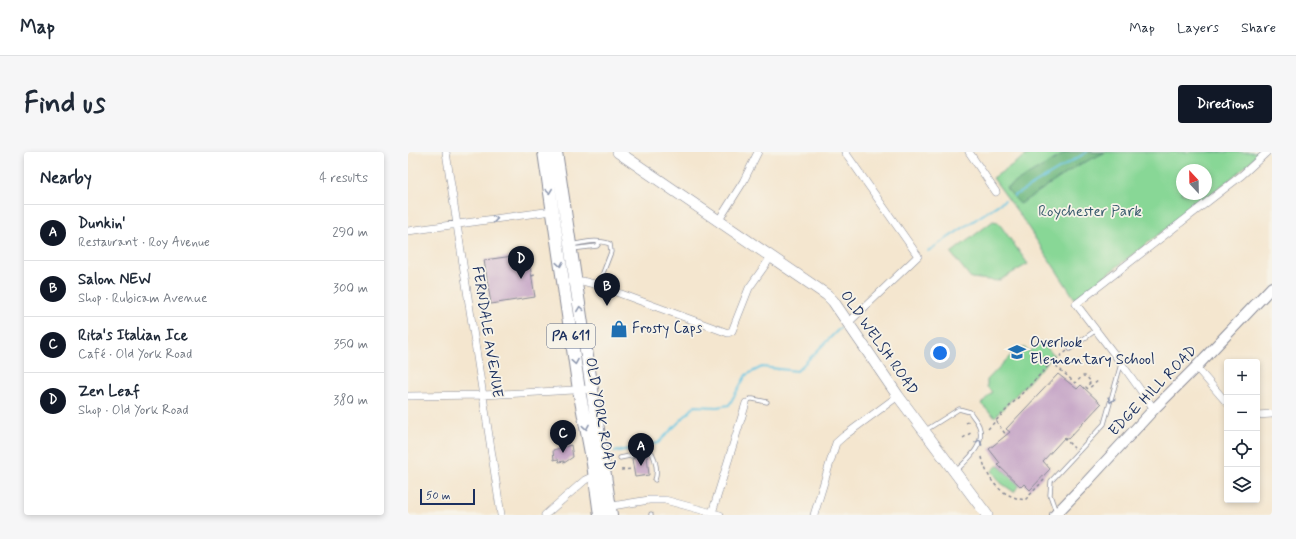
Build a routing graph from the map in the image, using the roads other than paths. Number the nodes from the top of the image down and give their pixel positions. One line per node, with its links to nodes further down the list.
1 (446, 152): 12 (street, FERNDALE AVENUE)
2 (544, 152): 10 (highway, OLD YORK ROAD / PA 611, one-way to 10)
3 (556, 152): 14 (highway, OLD YORK ROAD / PA 611)
4 (758, 152): 11 (street)
5 (845, 152): 20 (street)
6 (970, 152): 9 (street)
7 (1267, 152): 21 (street)
8 (622, 153): 11 (main road, OLD WELSH ROAD)
9 (996, 192)
10 (552, 211): 12 (street, one-way to 10); 17 (highway, OLD YORK ROAD / PA 611, one-way to 17)
11 (719, 220): 15 (main road, OLD WELSH ROAD)
12 (457, 225): 13 (street); 27 (street, FERNDALE AVENUE)
13 (408, 231)
14 (570, 247): 16 (highway, OLD YORK ROAD / PA 611); 18 (lane)
15 (771, 257): 18 (street); 20 (main road, OLD WELSH ROAD)
16 (576, 281): 17 (street); 18 (street); 25 (highway, OLD YORK ROAD / PA 611, one-way to 16)
17 (563, 282): 26 (highway, OLD YORK ROAD / PA 611, one-way to 26)
18 (598, 286)
19 (1272, 287): 24 (main road, EDGE HILL ROAD)
20 (848, 323): 29 (main road, OLD WELSH ROAD)
21 (1096, 330): 22 (lane); 23 (street)
22 (1070, 349)
23 (1121, 363): 33 (street); 43 (lane, one-way to 43)
24 (1196, 367): 30 (street); 33 (main road, EDGE HILL ROAD)
25 (592, 389): 26 (street); 41 (highway, OLD YORK ROAD / PA 611)
26 (579, 390): 27 (street); 39 (highway, OLD YORK ROAD / PA 611, one-way to 39)
27 (483, 395): 28 (street); 44 (street, FERNDALE AVENUE)
28 (408, 396)
29 (898, 396): 36 (main road, OLD WELSH ROAD); 47 (street)
30 (1224, 400)
31 (768, 402): 32 (lane)
32 (746, 403): 42 (street)
33 (1154, 409): 43 (main road, EDGE HILL ROAD)
34 (1272, 414): 35 (street)
35 (1260, 415)
36 (925, 431): 38 (main road, OLD WELSH ROAD); 38 (lane, one-way to 36)
37 (620, 458): 40 (lane)
38 (955, 472): 48 (main road, OLD WELSH ROAD)
39 (594, 476): 41 (highway, OLD YORK ROAD / PA 611); 45 (street)
40 (655, 480)
41 (605, 511): 42 (street)
42 (712, 513): 46 (street)
43 (1056, 514)
44 (501, 515)
45 (545, 515)
46 (720, 515)
47 (814, 515)
48 (987, 515)

